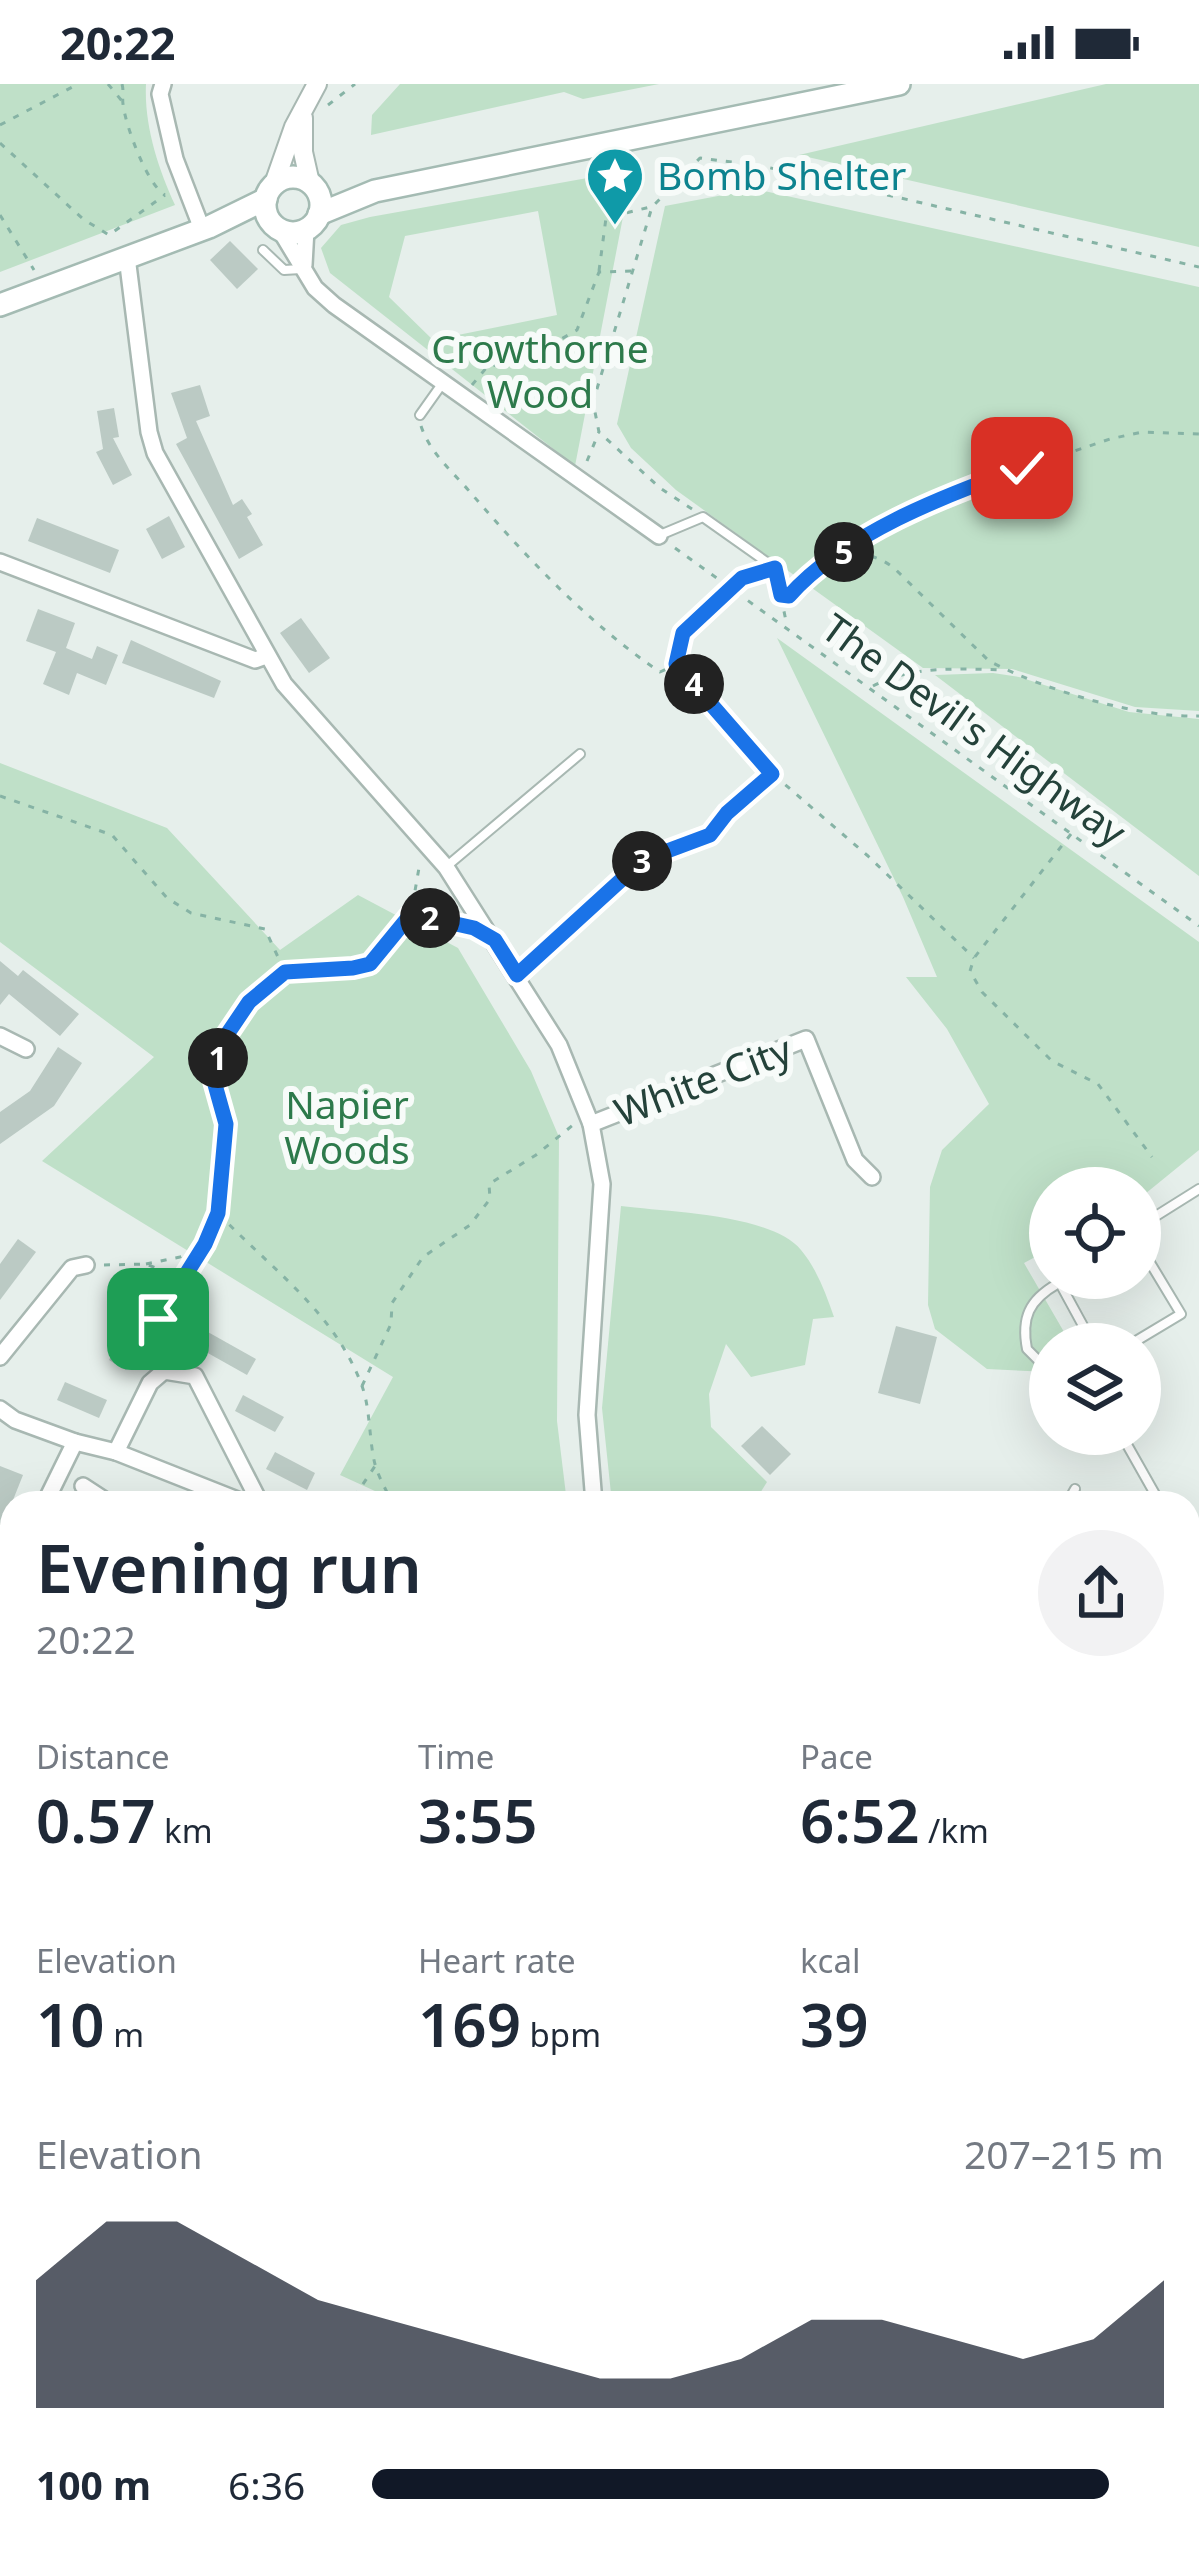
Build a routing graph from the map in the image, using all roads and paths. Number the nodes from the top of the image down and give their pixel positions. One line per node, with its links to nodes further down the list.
1 (78, 84): 10 (path)
2 (108, 84): 8 (path)
3 (122, 84): 8 (path)
4 (163, 84): 19 (street)
5 (317, 84): 9 (street)
6 (355, 84): 9 (path)
7 (899, 84): 13 (main road)
8 (122, 101): 11 (path)
9 (311, 113): 12 (street); 14 (street)
10 (0, 125)
11 (0, 143)
12 (312, 186): 13 (main road); 14 (main road); 17 (main road)
13 (375, 190): 17 (main road)
14 (270, 192): 18 (main road); 19 (main road)
15 (652, 207): 22 (path); 24 (path); 25 (path)
16 (0, 215): 26 (path)
17 (312, 222): 18 (main road); 23 (street)
18 (275, 226): 19 (main road); 23 (street)
19 (205, 228): 21 (main road)
20 (263, 250): 23 (lane)
21 (127, 257): 27 (main road); 42 (street)
22 (1199, 267)
23 (304, 268): 28 (street)
24 (633, 271): 25 (path); 31 (path)
25 (599, 272): 29 (path)
26 (38, 277)
27 (0, 305)
28 (443, 383): 29 (street); 30 (lane)
29 (463, 395): 33 (street)
30 (420, 415): 43 (path)
31 (599, 432): 33 (path); 34 (path)
32 (1199, 434): 36 (path)
33 (579, 479): 35 (street)
34 (703, 517): 35 (lane); 38 (lane)
35 (659, 536): 39 (path, The Devil's Highway)
36 (842, 554): 40 (path); 44 (path)
37 (0, 562): 42 (street)
38 (775, 568): 39 (path); 40 (path)
39 (730, 588): 41 (path, The Devil's Highway); 43 (path)
40 (781, 595): 41 (path)
41 (788, 627): 45 (path, The Devil's Highway)
42 (266, 656): 52 (street)
43 (676, 664): 48 (path)
44 (1006, 670): 45 (path); 46 (path)
45 (870, 687): 50 (path, The Devil's Highway)
46 (1199, 716)
47 (580, 754): 53 (lane)
48 (772, 774): 51 (path); 57 (path)
49 (0, 796): 58 (path)
50 (1071, 834): 55 (path, The Devil's Highway); 57 (path)
51 (710, 835): 59 (street)
52 (424, 841): 53 (street); 54 (path)
53 (446, 867): 56 (street)
54 (411, 914): 56 (path); 58 (path)
55 (1199, 926)
56 (495, 940): 59 (street)
57 (974, 958): 63 (path)
58 (285, 972): 66 (path)
59 (517, 975): 62 (street)
60 (0, 1036): 61 (street)
61 (26, 1049)
62 (589, 1118): 64 (street, White City); 78 (path); 91 (street)
63 (1152, 1157)
64 (872, 1177)
65 (1199, 1190): 67 (lane)
66 (218, 1213): 68 (path); 78 (path)
67 (1161, 1213)
68 (205, 1244): 69 (path); 71 (path)
69 (146, 1264): 70 (path); 71 (path)
70 (86, 1265): 76 (street)
71 (184, 1279): 77 (path)
72 (1161, 1282): 74 (lane)
73 (1036, 1299): 75 (lane)
74 (1161, 1326)
75 (1029, 1351)
76 (0, 1357)
77 (175, 1370): 81 (street); 88 (street)
78 (362, 1386): 83 (path)
79 (0, 1409): 80 (street)
80 (75, 1442): 81 (street); 85 (street)
81 (116, 1452): 87 (street)
82 (1133, 1455): 92 (lane)
83 (375, 1466): 89 (path); 90 (path)
84 (83, 1486): 86 (street)
85 (51, 1491)
86 (91, 1491)
87 (214, 1491)
88 (254, 1491)
89 (358, 1491)
90 (386, 1491)
91 (593, 1491)
92 (1153, 1491)

